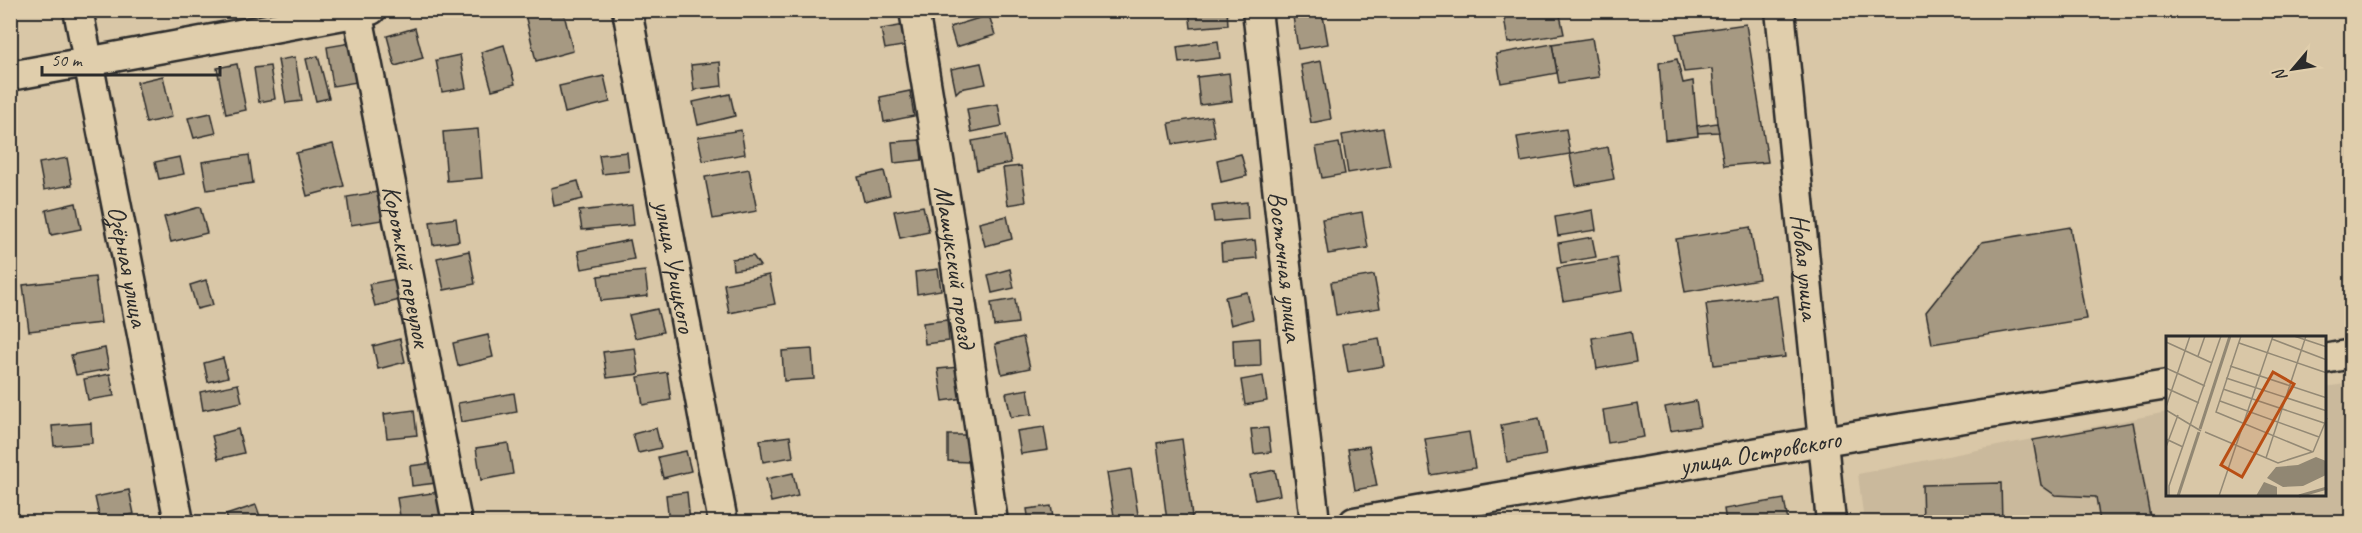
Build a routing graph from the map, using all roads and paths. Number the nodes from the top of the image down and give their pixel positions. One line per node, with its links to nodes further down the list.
1 (78, 10): 7 (street, Озёрная улица)
2 (627, 10): 15 (street, улица Урицкого)
3 (914, 10): 16 (street, Машукский проезд)
4 (1257, 10): 17 (street, Восточная улица)
5 (1780, 10): 12 (street, Новая улица)
6 (362, 11): 7 (street); 14 (street, Короткий переулок)
7 (88, 62): 8 (street); 13 (street, Озёрная улица)
8 (10, 76)
9 (2352, 354): 10 (street)
10 (2326, 359)
11 (2166, 385): 12 (street, улица Островского)
12 (1823, 441): 18 (street, улица Островского); 19 (street, Новая улица)
13 (179, 522)
14 (457, 522)
15 (723, 522)
16 (993, 522)
17 (1315, 522)
18 (1354, 522)
19 (1831, 522)

